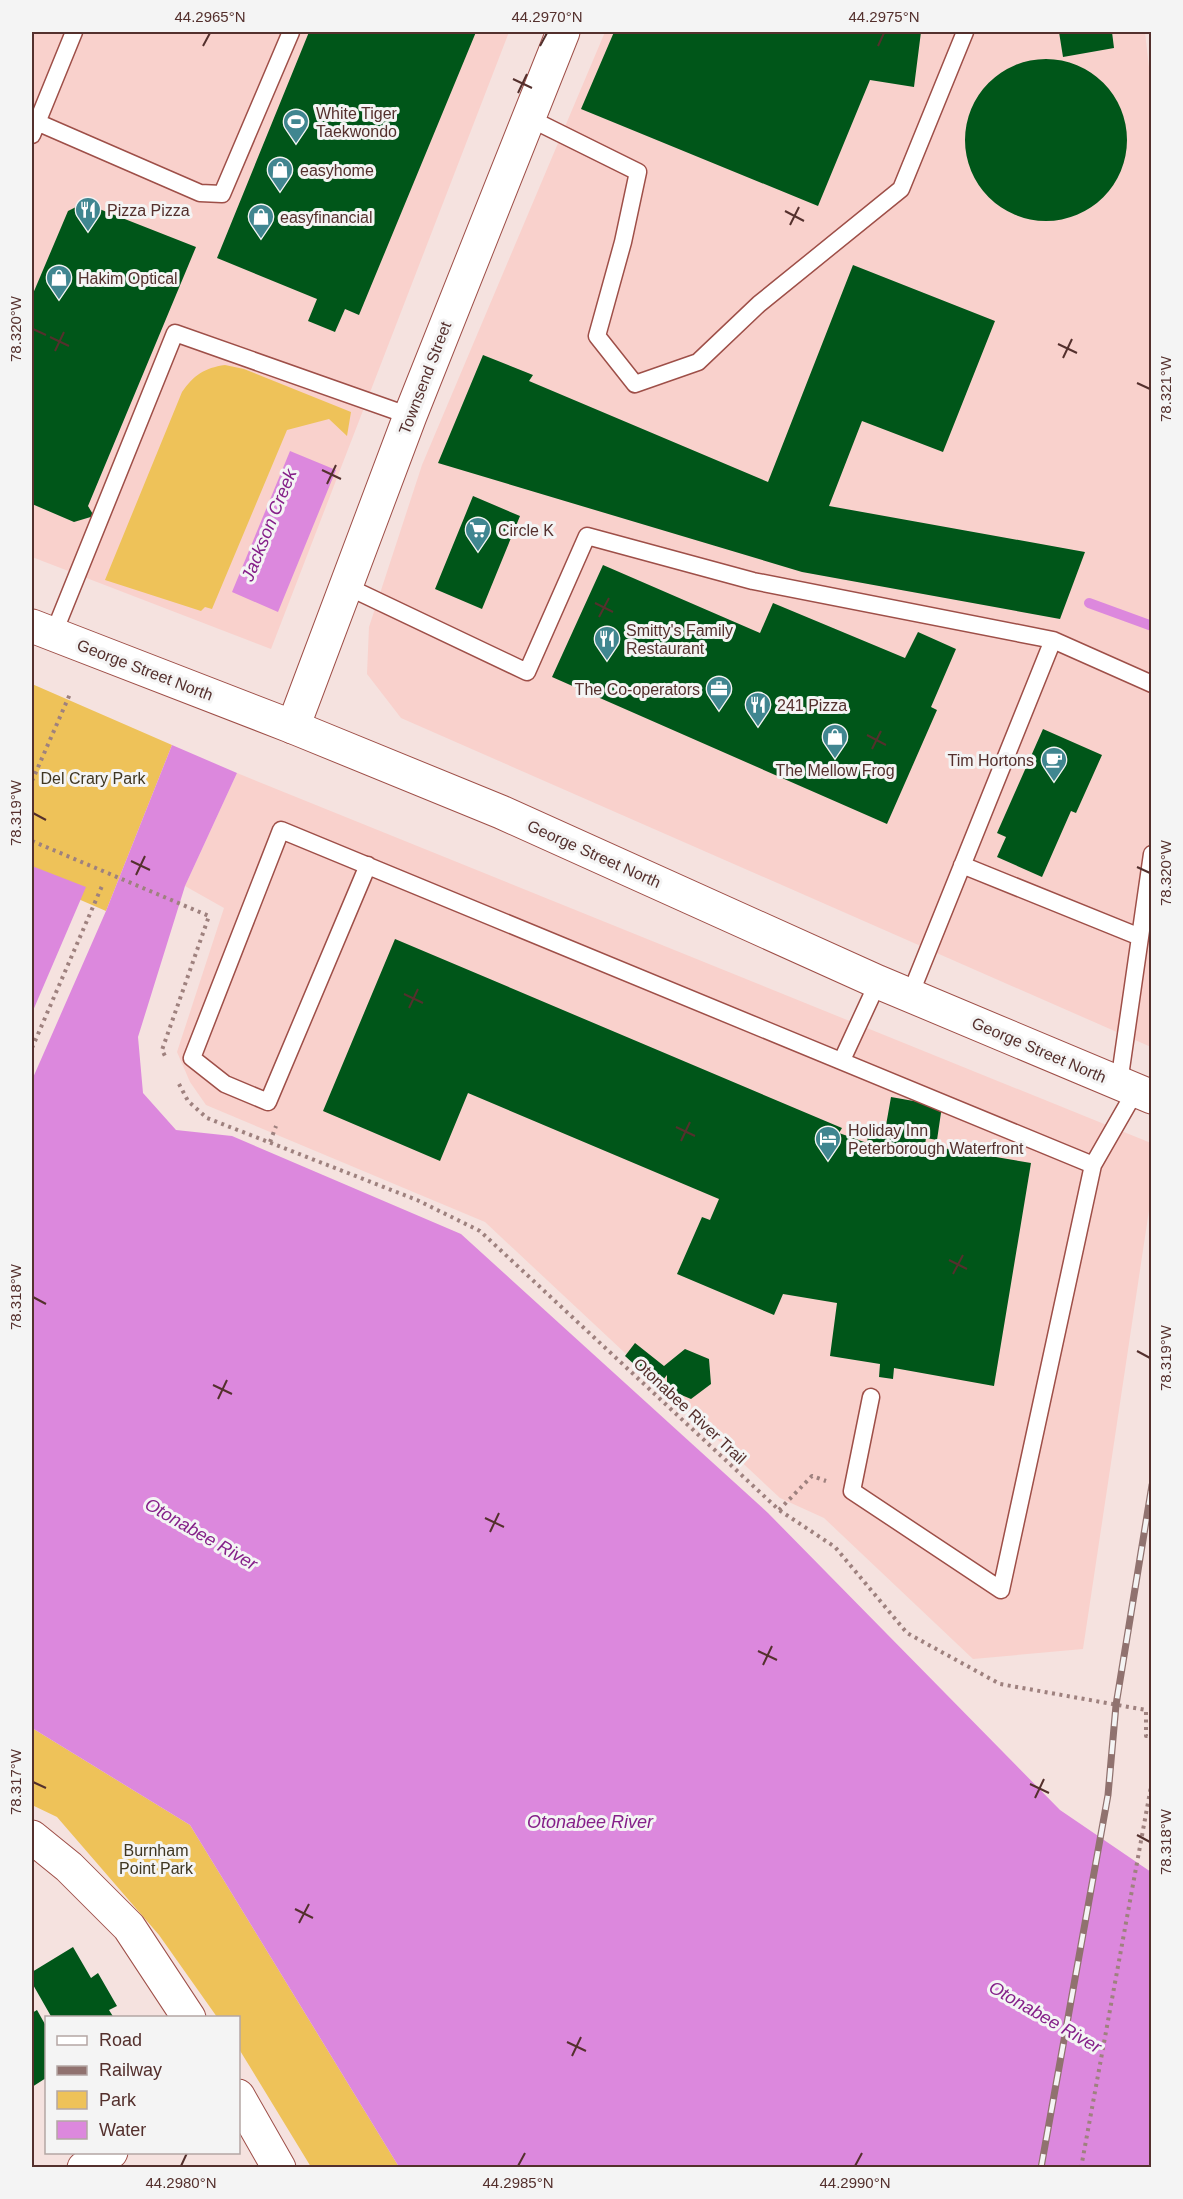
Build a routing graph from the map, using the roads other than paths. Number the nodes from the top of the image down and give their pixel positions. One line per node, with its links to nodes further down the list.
1 (74, 32): 6 (lane)
2 (291, 32): 6 (lane)
3 (563, 32): 5 (main road, Townsend Street)
4 (965, 32): 5 (lane)
5 (529, 118): 7 (main road, Townsend Street)
6 (33, 126)
7 (410, 416): 8 (main road, Townsend Street); 9 (lane)
8 (346, 586): 10 (lane); 12 (main road, Townsend Street)
9 (42, 630): 12 (main road, George Street North)
10 (1053, 640): 11 (lane); 15 (lane)
11 (1152, 684)
12 (293, 727): 17 (main road, George Street North)
13 (1152, 854): 16 (lane)
14 (368, 865): 14 (lane); 19 (lane)
15 (962, 865): 16 (lane); 18 (lane)
16 (1140, 937): 20 (lane)
17 (878, 982): 18 (main road, George Street North); 19 (lane)
18 (910, 995): 20 (main road, George Street North)
19 (842, 1060): 21 (lane)
20 (1135, 1090): 21 (lane)
21 (1093, 1165): 22 (lane)
22 (871, 1396)
23 (32, 1837): 24 (main road)
24 (188, 2016)
25 (240, 2100): 28 (main road)
26 (108, 2154): 27 (main road)
27 (84, 2168)
28 (279, 2168)

